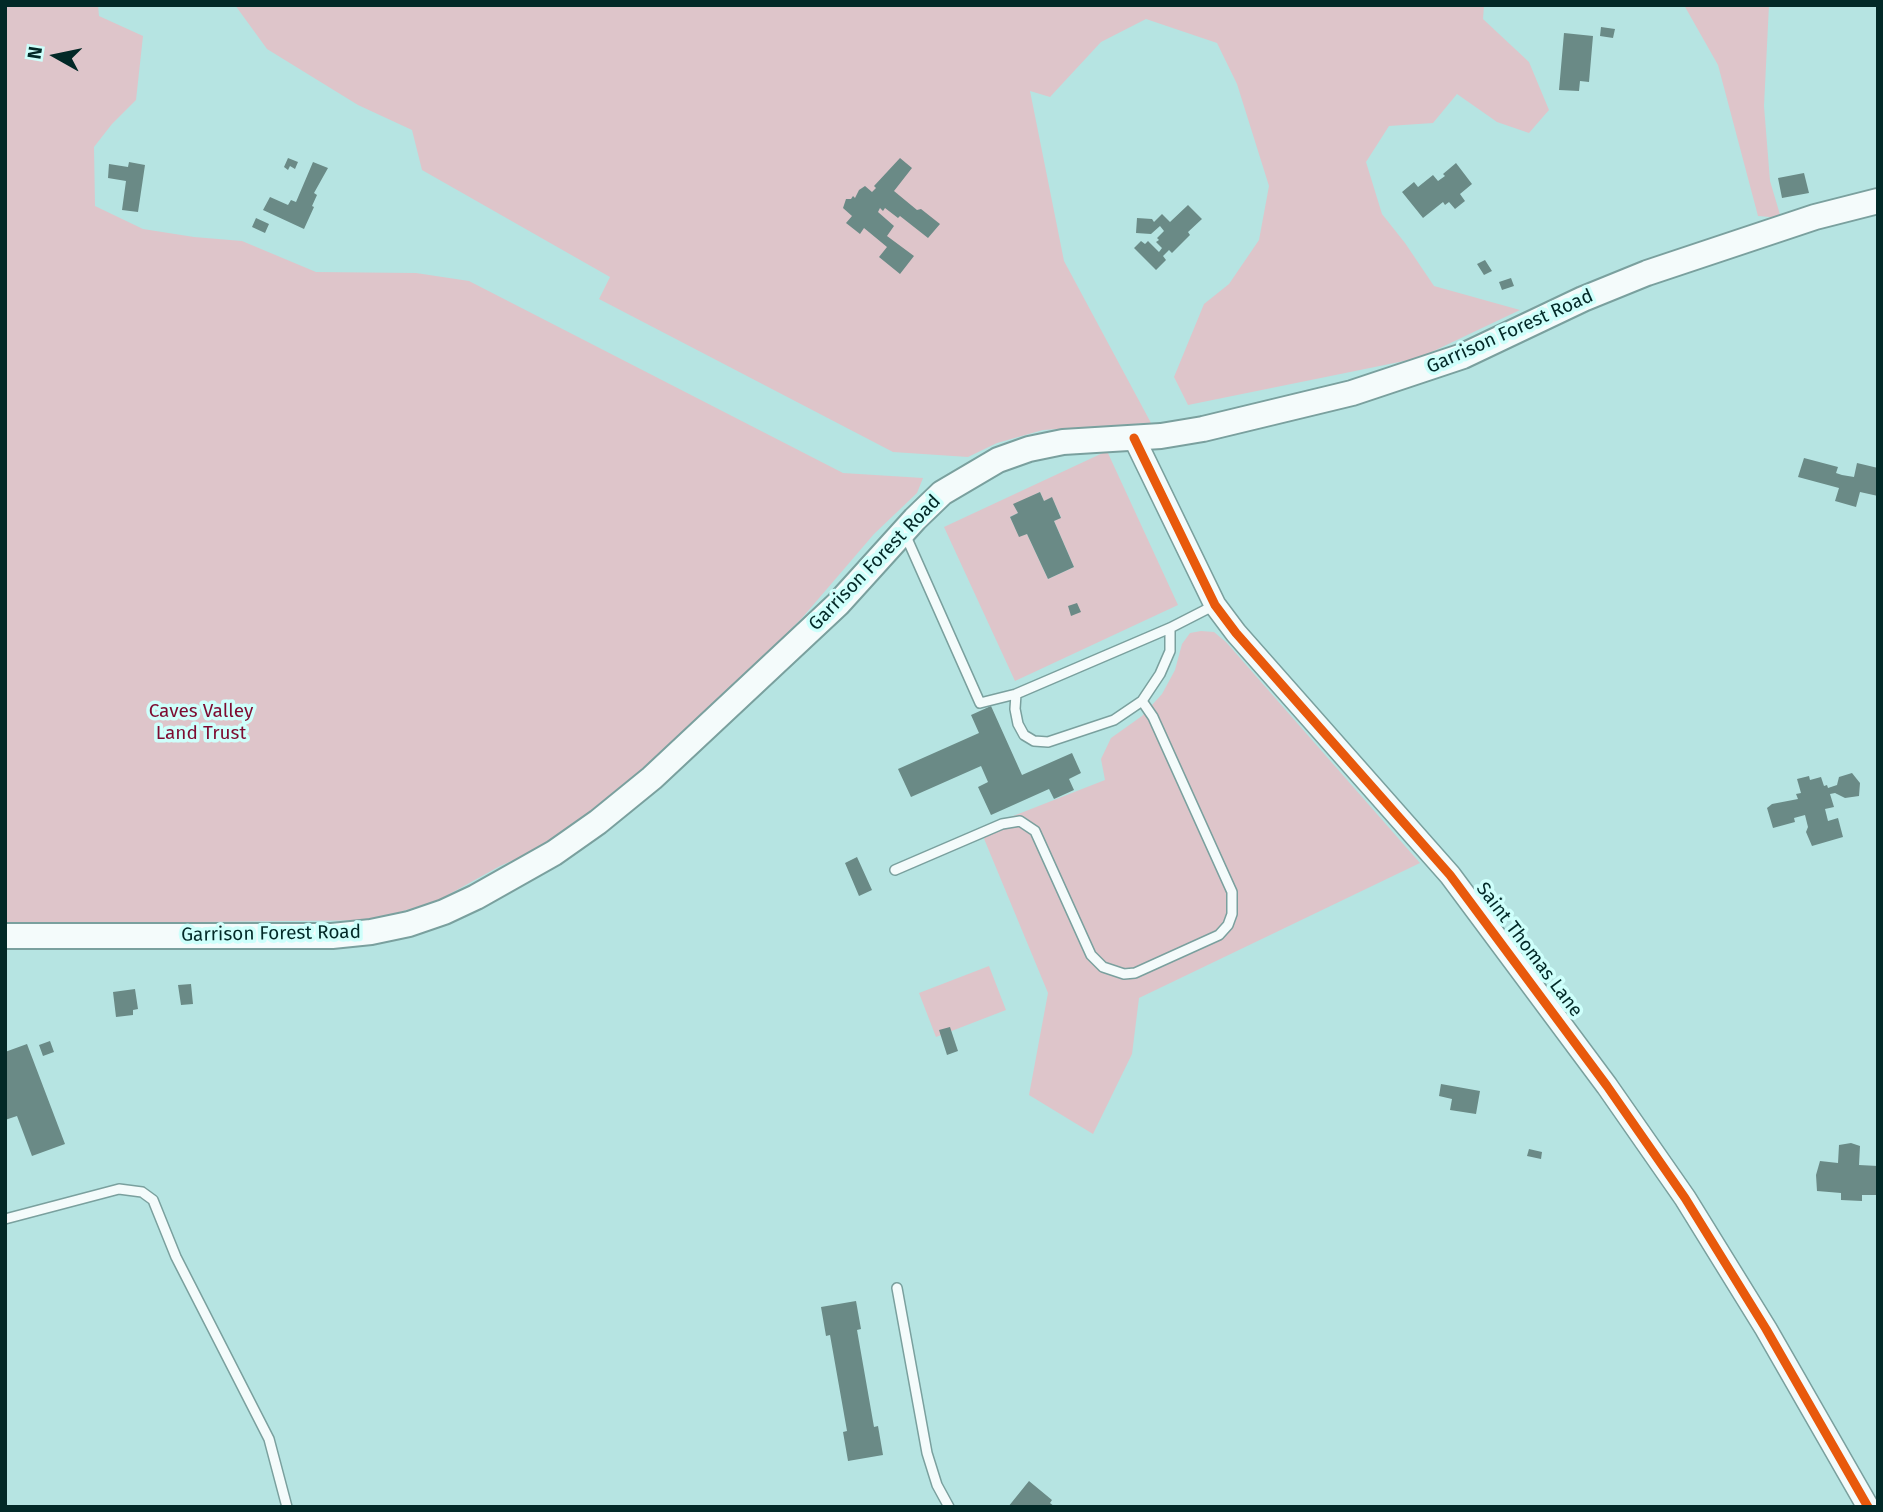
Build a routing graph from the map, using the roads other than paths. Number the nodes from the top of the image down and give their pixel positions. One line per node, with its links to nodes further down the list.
1 (1878, 201): 2 (main road, Garrison Forest Road)
2 (1134, 438): 3 (main road, Garrison Forest Road); 4 (street, Saint Thomas Lane)
3 (904, 532): 6 (lane); 9 (main road, Garrison Forest Road)
4 (1215, 605): 5 (lane); 14 (street, Saint Thomas Lane)
5 (1170, 628): 6 (lane); 7 (lane)
6 (1016, 694): 7 (lane)
7 (1142, 701): 8 (lane)
8 (895, 870)
9 (5, 936)
10 (5, 1219): 12 (lane)
11 (897, 1288): 13 (lane)
12 (287, 1507)
13 (949, 1507)
14 (1868, 1507)

